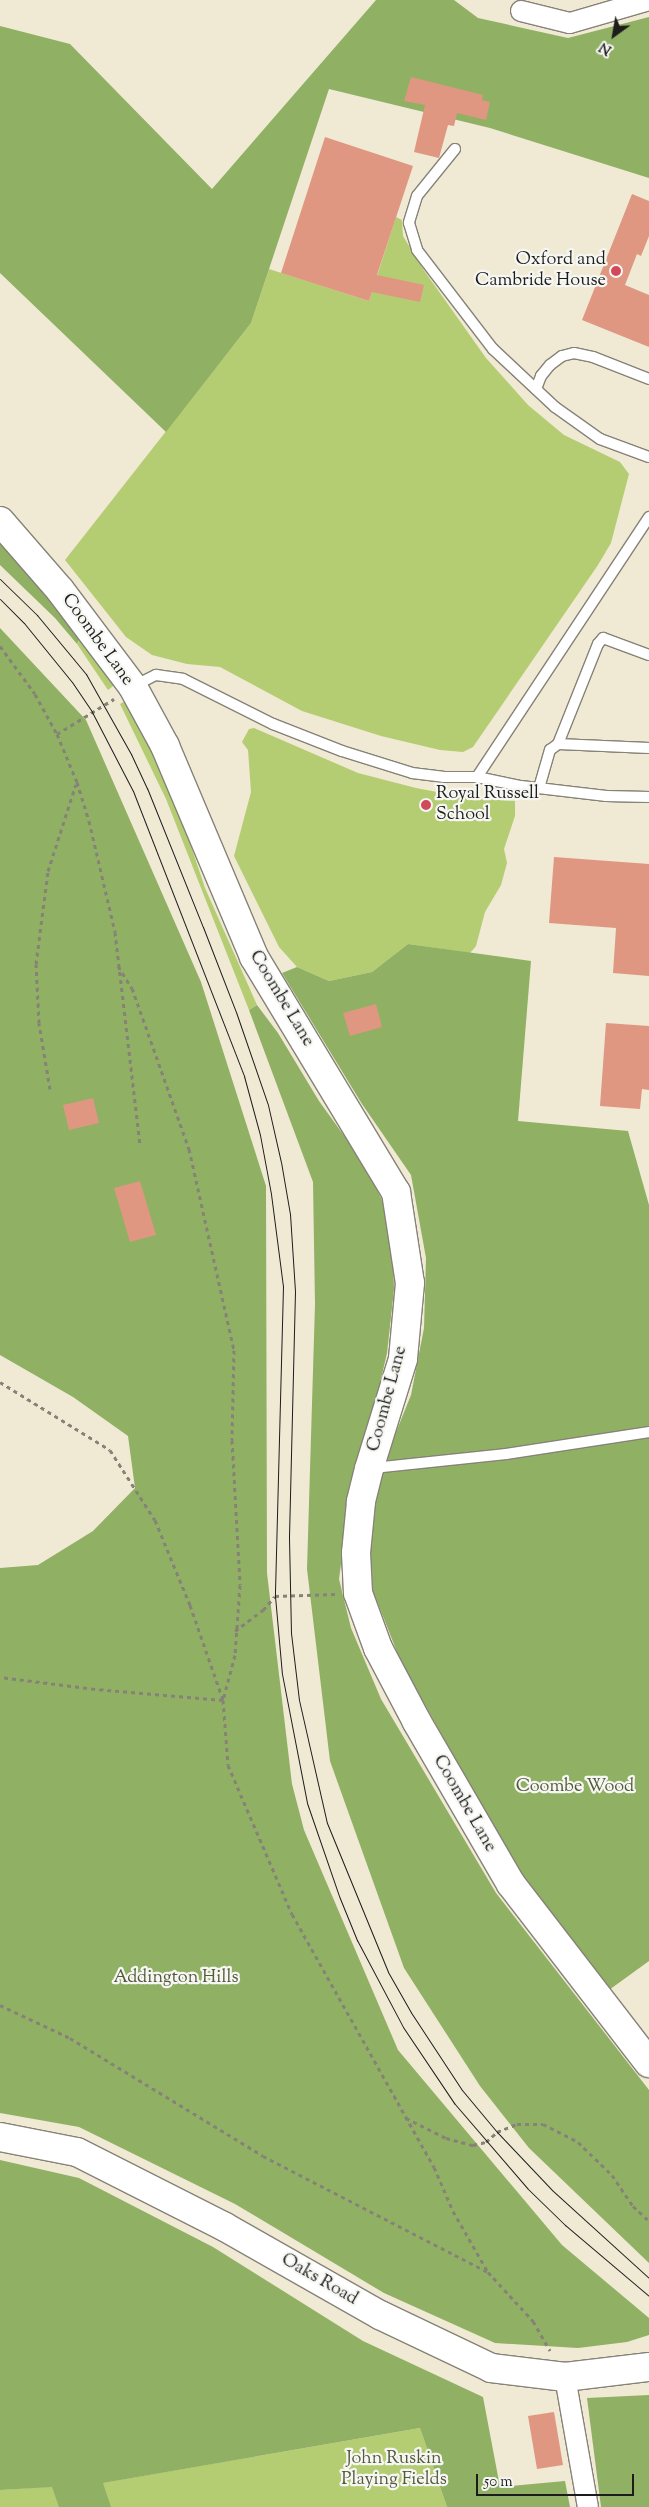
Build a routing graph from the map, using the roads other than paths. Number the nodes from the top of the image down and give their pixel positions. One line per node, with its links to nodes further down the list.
1 (649, 0): 2 (street)
2 (522, 11)
3 (455, 149): 5 (lane)
4 (649, 379): 5 (lane)
5 (536, 389): 6 (lane)
6 (649, 457)
7 (649, 517): 13 (lane)
8 (0, 521): 10 (main road, Coombe Lane)
9 (649, 655): 11 (lane)
10 (133, 687): 13 (lane); 17 (main road, Coombe Lane)
11 (558, 744): 12 (lane); 14 (lane)
12 (649, 748)
13 (477, 778): 14 (lane)
14 (539, 788): 15 (lane)
15 (649, 797)
16 (649, 1432): 17 (lane)
17 (369, 1469): 18 (main road, Coombe Lane)
18 (649, 2063)
19 (0, 2137): 21 (main road, Oaks Road)
20 (649, 2366): 21 (main road, Oaks Road)
21 (565, 2377): 22 (street)
22 (588, 2507)

